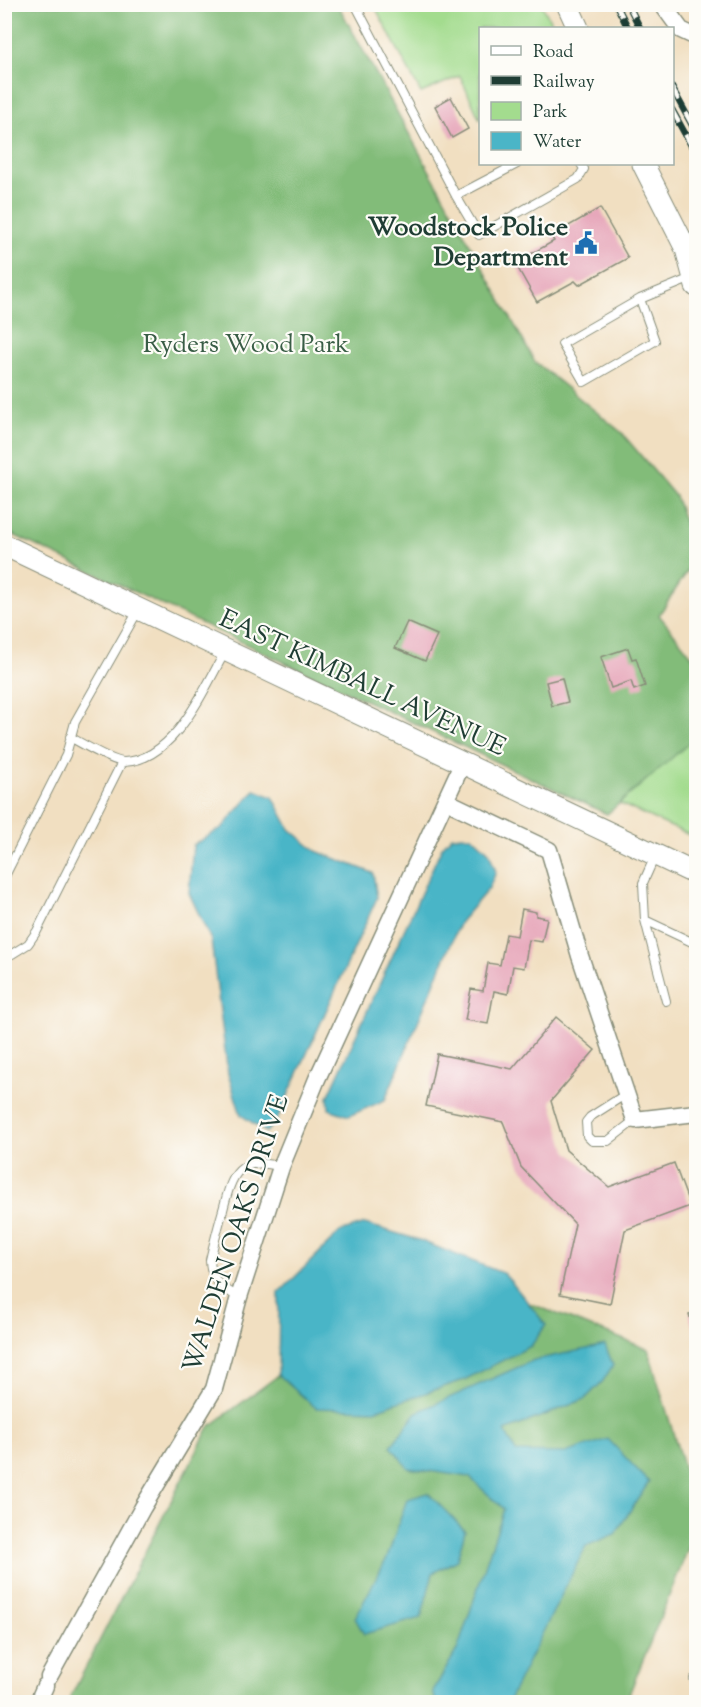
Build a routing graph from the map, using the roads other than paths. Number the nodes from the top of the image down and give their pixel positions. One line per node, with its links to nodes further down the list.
1 (355, 4): 9 (lane)
2 (567, 4): 4 (street)
3 (662, 4): 5 (street)
4 (578, 27)
5 (696, 37)
6 (515, 165): 9 (lane)
7 (582, 165): 9 (lane)
8 (644, 165): 10 (street)
9 (456, 196)
10 (695, 282): 11 (lane)
11 (640, 299): 11 (lane)
12 (4, 545): 13 (street, EAST KIMBALL AVENUE)
13 (140, 609): 14 (street, EAST KIMBALL AVENUE); 15 (lane)
14 (226, 650): 16 (lane); 17 (street, EAST KIMBALL AVENUE)
15 (70, 737): 16 (lane); 21 (lane)
16 (122, 762): 24 (lane)
17 (463, 762): 18 (street, WALDEN OAKS DRIVE); 19 (street, EAST KIMBALL AVENUE)
18 (446, 801): 26 (street); 29 (street, WALDEN OAKS DRIVE)
19 (656, 854): 20 (street, EAST KIMBALL AVENUE); 22 (lane)
20 (696, 874)
21 (4, 878)
22 (645, 920): 23 (lane); 25 (lane)
23 (696, 945)
24 (4, 953)
25 (666, 1001)
26 (627, 1093): 28 (street); 28 (lane)
27 (696, 1113): 28 (street)
28 (635, 1120)
29 (281, 1167): 30 (street, WALDEN OAKS DRIVE); 30 (lane)
30 (239, 1297): 31 (street, WALDEN OAKS DRIVE)
31 (38, 1702)

